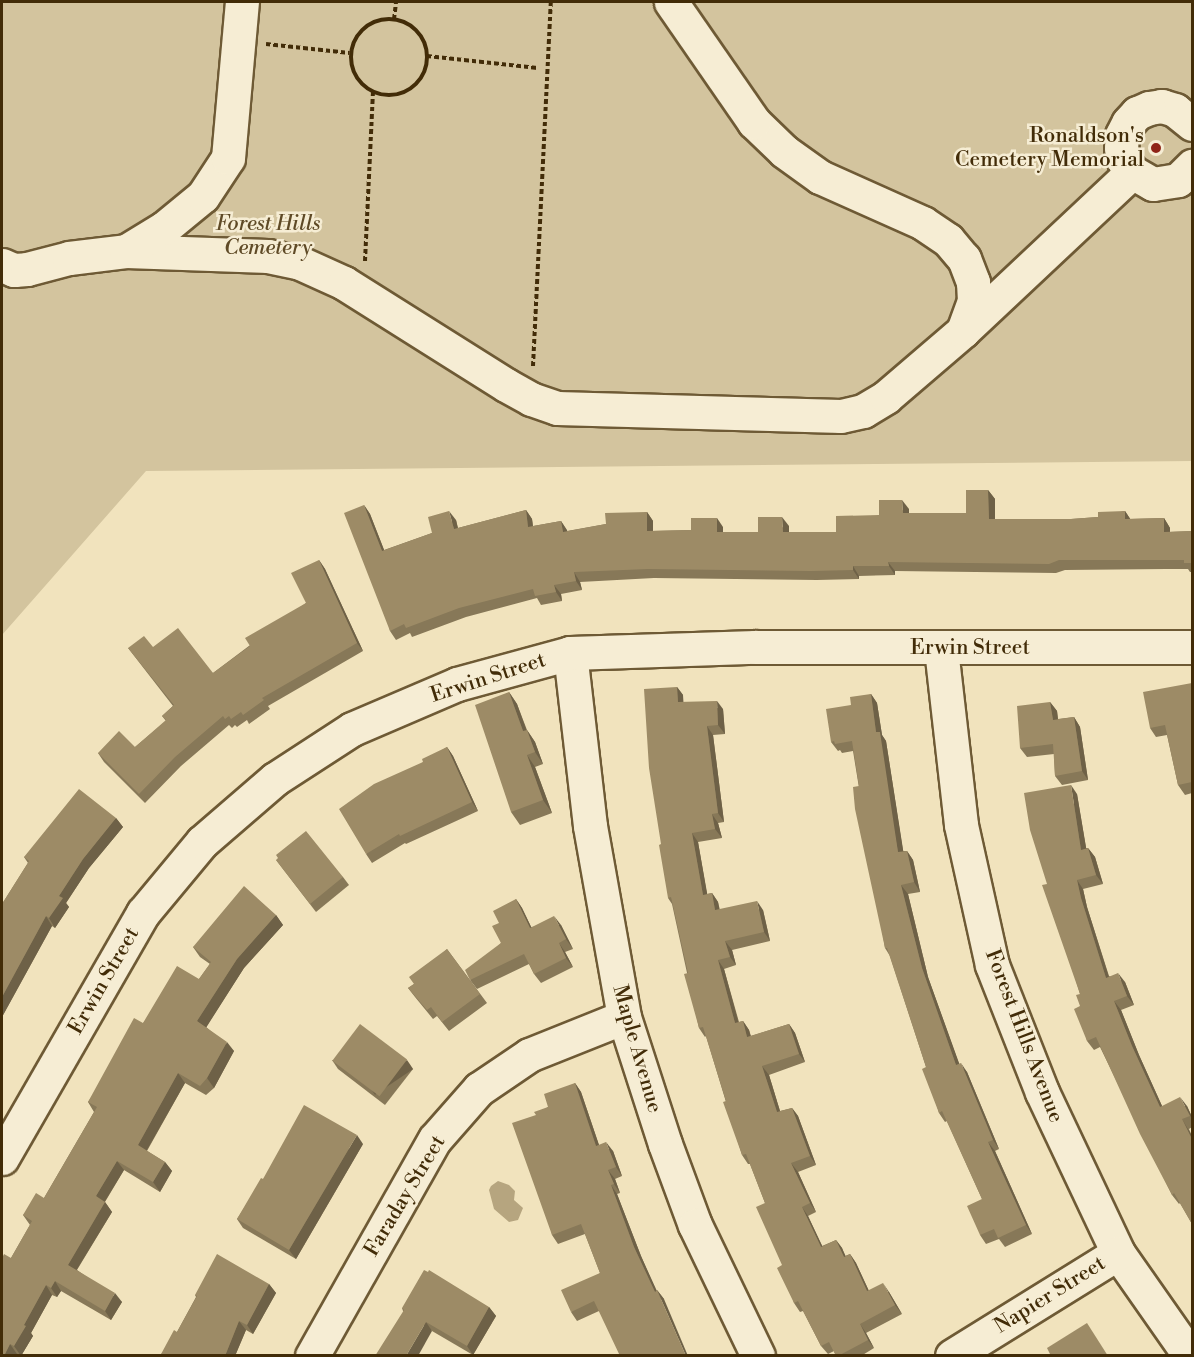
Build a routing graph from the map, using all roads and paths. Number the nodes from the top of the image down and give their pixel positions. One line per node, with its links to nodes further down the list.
1 (242, 2): 6 (street)
2 (396, 2): 5 (path)
3 (551, 2): 18 (path)
4 (671, 2): 17 (street)
5 (394, 19): 7 (path); 8 (path)
6 (239, 40): 7 (path); 14 (street)
7 (350, 53): 10 (path)
8 (427, 56): 9 (path); 10 (path)
9 (537, 68)
10 (373, 91): 16 (path)
11 (1192, 124): 13 (street)
12 (1192, 166): 13 (street)
13 (1132, 172): 17 (street)
14 (126, 251): 15 (street); 16 (street)
15 (7, 276)
16 (363, 296): 18 (street)
17 (963, 331): 18 (street)
18 (531, 399)
19 (1192, 647): 20 (street, Erwin Street)
20 (941, 649): 21 (street, Erwin Street); 24 (street, Forest Hills Avenue)
21 (570, 653): 22 (street, Maple Avenue); 23 (street, Erwin Street)
22 (624, 1017): 25 (street, Faraday Street); 26 (street, Maple Avenue)
23 (2, 1158)
24 (1118, 1253): 27 (street, Napier Street); 28 (street, Forest Hills Avenue)
25 (312, 1356)
26 (758, 1356)
27 (952, 1356)
28 (1190, 1356)

